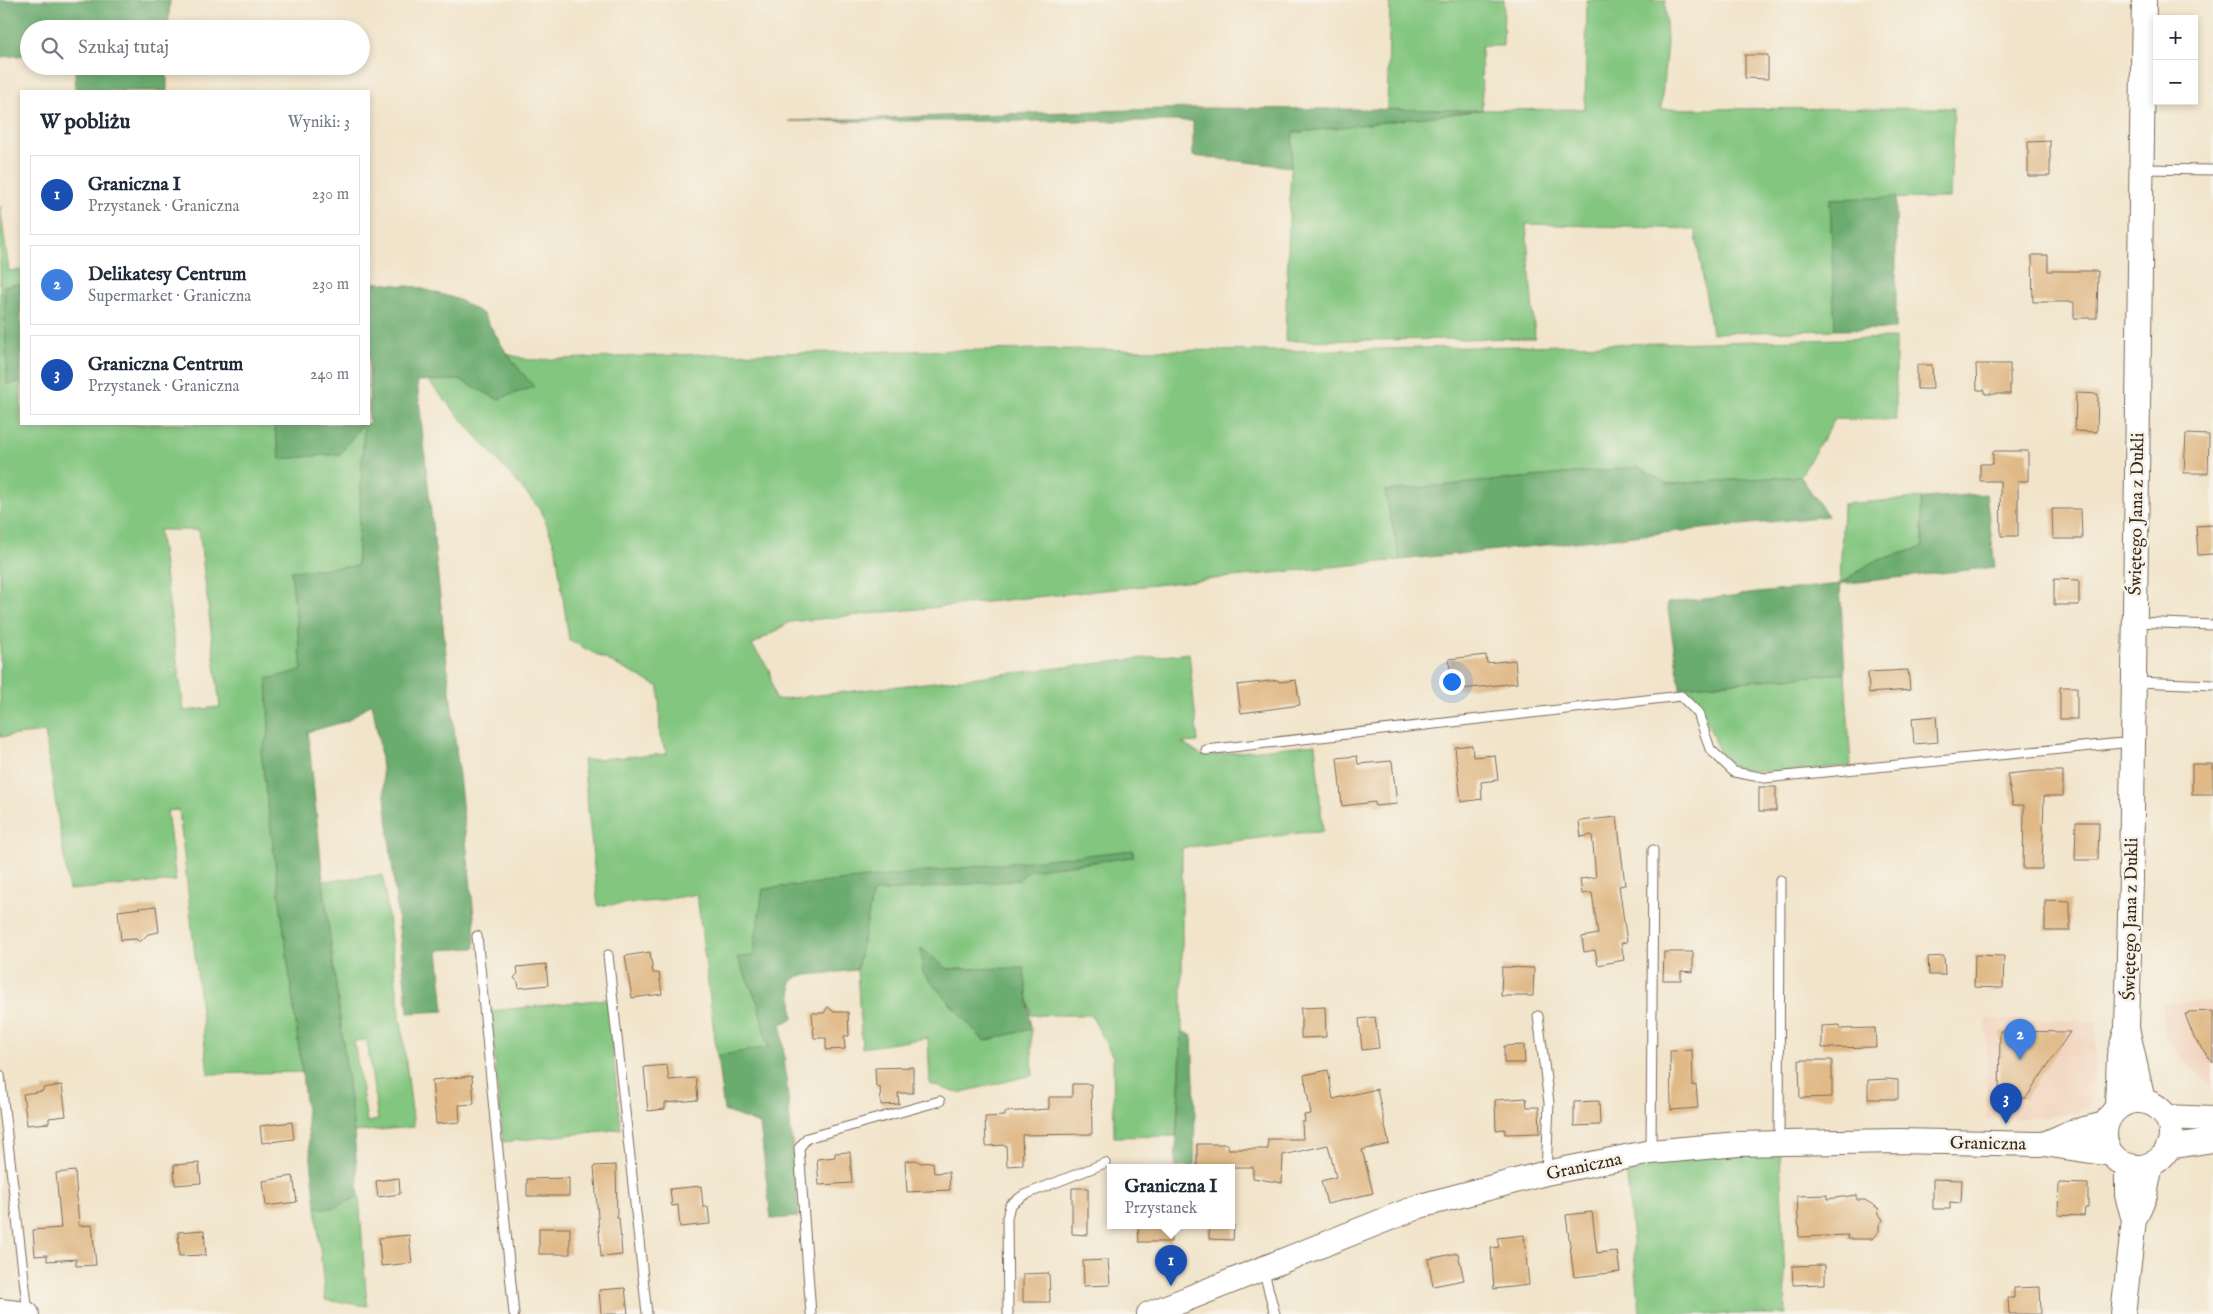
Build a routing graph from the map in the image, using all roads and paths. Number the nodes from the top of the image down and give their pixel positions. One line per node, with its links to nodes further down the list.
1 (2144, 0): 2 (main road, Świętego Jana z Dukli)
2 (2142, 169): 3 (lane); 4 (main road, Świętego Jana z Dukli)
3 (2213, 170)
4 (2135, 622): 5 (lane); 6 (main road, Świętego Jana z Dukli)
5 (2213, 625)
6 (2134, 682): 7 (lane); 8 (main road, Świętego Jana z Dukli)
7 (2213, 685)
8 (2132, 742): 9 (lane); 15 (main road, Świętego Jana z Dukli)
9 (1206, 750)
10 (1653, 850): 26 (lane)
11 (1780, 880): 23 (lane)
12 (477, 936): 35 (lane)
13 (608, 955): 36 (lane)
14 (1538, 1016): 30 (lane)
15 (2127, 1028): 18 (main road, Świętego Jana z Dukli); 19 (main road, Świętego Jana z Dukli)
16 (0, 1075): 34 (lane)
17 (940, 1101): 37 (lane)
18 (2143, 1101): 19 (main road); 20 (main road)
19 (2112, 1115): 24 (main road, Graniczna); 27 (main road)
20 (2167, 1117): 21 (main road); 25 (main road)
21 (2213, 1119)
22 (2213, 1140): 25 (main road)
23 (1779, 1143): 24 (main road, Graniczna); 26 (main road, Graniczna)
24 (2044, 1144): 27 (main road, Graniczna)
25 (2168, 1147): 29 (main road)
26 (1651, 1152): 30 (main road, Graniczna)
27 (2119, 1160): 29 (main road); 31 (main road)
28 (1105, 1163): 38 (lane)
29 (2151, 1164): 31 (main road)
30 (1546, 1173): 32 (main road, Graniczna)
31 (2134, 1220): 41 (main road)
32 (1263, 1268): 39 (main road, Graniczna); 40 (lane)
33 (0, 1311): 34 (main road)
34 (28, 1314)
35 (514, 1314)
36 (647, 1314)
37 (811, 1314)
38 (1008, 1314)
39 (1149, 1314)
40 (1275, 1314)
41 (2123, 1314)

